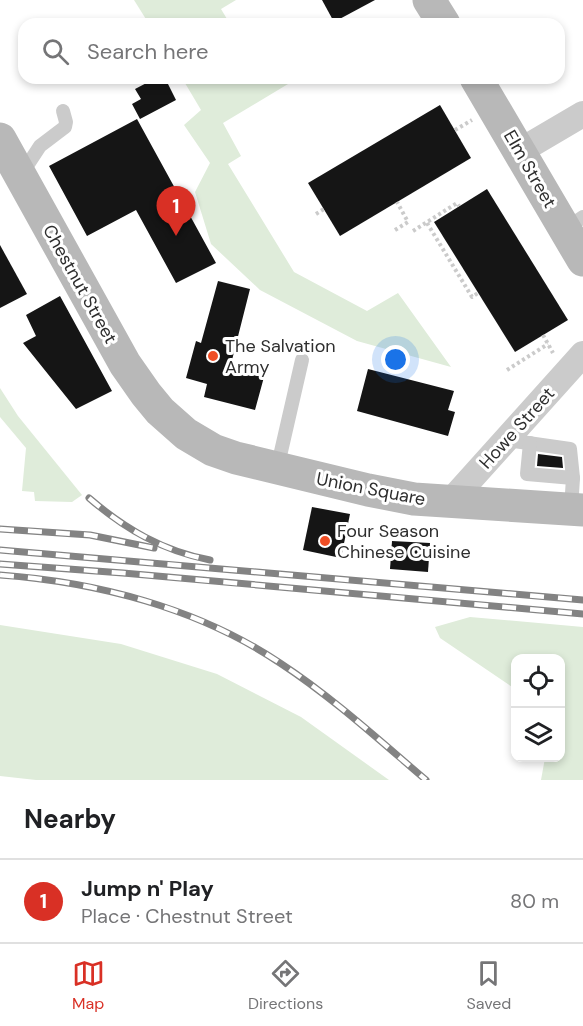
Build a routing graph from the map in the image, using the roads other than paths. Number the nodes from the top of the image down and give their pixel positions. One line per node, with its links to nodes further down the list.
1 (480, 84): 5 (main road, Elm Street)
2 (63, 111): 6 (lane)
3 (583, 114): 5 (street)
4 (0, 139): 6 (main road, Chestnut Street)
5 (520, 151): 7 (main road, Elm Street)
6 (10, 182): 11 (main road, Chestnut Street)
7 (574, 223): 8 (main road, Elm Street)
8 (583, 260)
9 (583, 354): 12 (street, Howe Street)
10 (302, 360): 13 (lane)
11 (171, 422): 13 (main road, Union Square)
12 (519, 441): 14 (lane); 14 (lane); 15 (street, Howe Street)
13 (277, 469): 15 (main road, Union Square)
14 (576, 499): 15 (main road, Union Square)
15 (450, 502)

